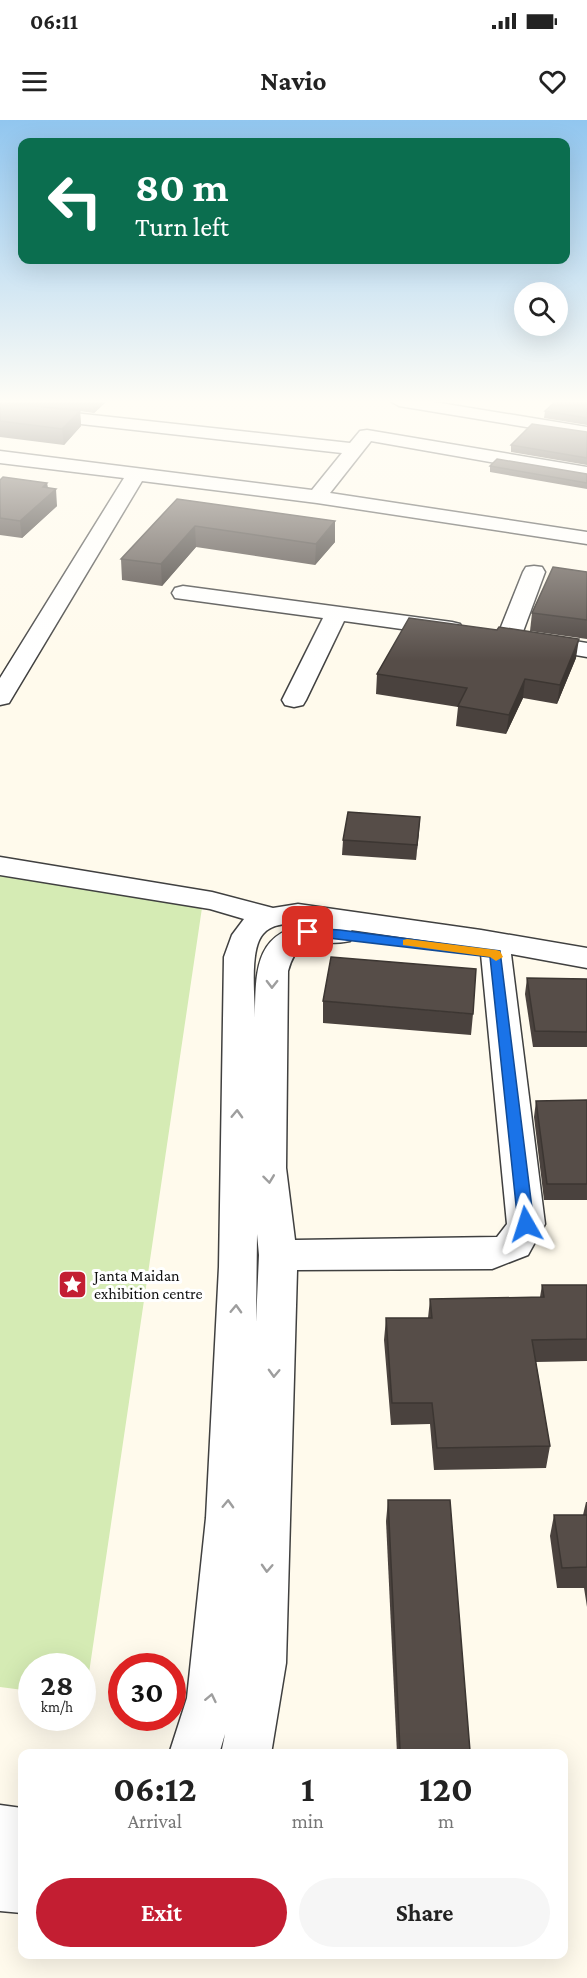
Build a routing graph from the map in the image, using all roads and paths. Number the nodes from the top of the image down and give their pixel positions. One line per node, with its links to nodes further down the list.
1 (127, 488): 11 (street)
2 (239, 488): 4 (street)
3 (325, 488): 4 (street)
4 (317, 498): 5 (street)
5 (587, 538)
6 (534, 572): 9 (street)
7 (183, 593): 8 (street)
8 (336, 614): 9 (street); 13 (street)
9 (509, 636): 10 (street)
10 (587, 650)
11 (9, 667): 12 (street)
12 (0, 698)
13 (294, 700)
14 (0, 866): 15 (street)
15 (271, 917): 17 (street); 20 (street, one-way to 15)
16 (496, 954): 18 (street); 19 (street, one-way to 19); 19 (street)
17 (587, 958)
18 (587, 972)
19 (278, 1255): 21 (street, one-way to 21)
20 (195, 1749)
21 (247, 1749)
22 (0, 1831): 23 (street)
23 (18, 1833)
24 (0, 1884): 25 (street)
25 (18, 1886)

